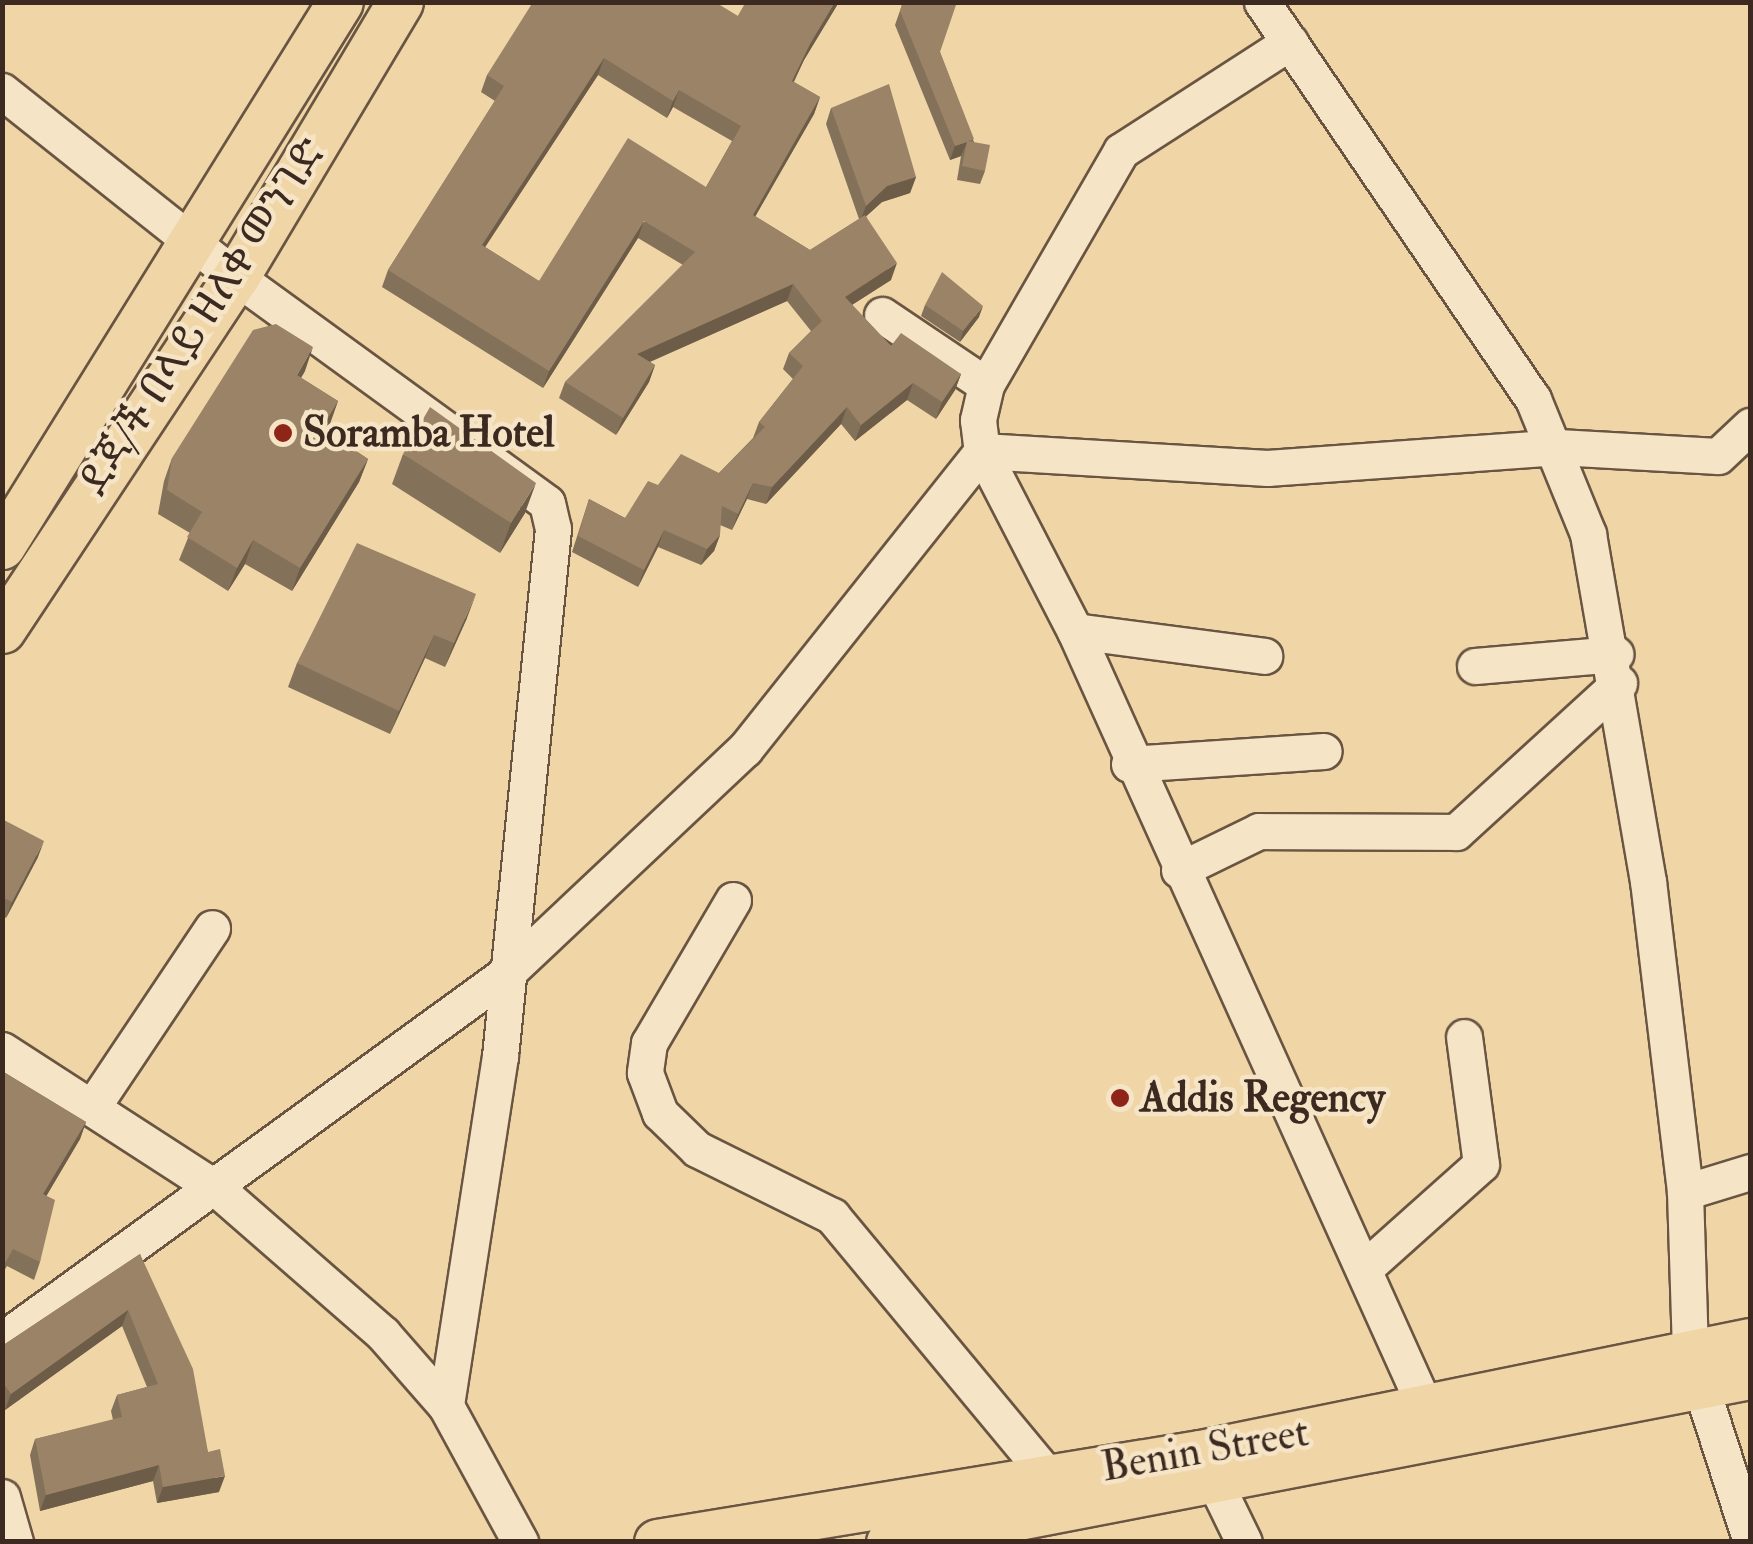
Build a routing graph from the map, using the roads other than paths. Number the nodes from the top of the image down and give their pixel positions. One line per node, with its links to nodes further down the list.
1 (340, 2): 6 (main road)
2 (400, 2): 7 (main road, ደጃ/ች በላይ ዘለቀ መንገድ)
3 (1262, 2): 4 (street)
4 (1290, 42): 9 (street); 11 (street)
5 (2, 91): 6 (street)
6 (194, 240): 7 (street); 14 (main road)
7 (236, 277): 15 (main road, ደጃ/ች በላይ ዘለቀ መንገድ); 25 (street)
8 (882, 315): 9 (street)
9 (986, 385): 12 (street)
10 (1750, 426): 13 (street)
11 (1558, 447): 12 (street); 13 (street); 19 (street)
12 (982, 451): 16 (street); 25 (street)
13 (1734, 456)
14 (2, 546)
15 (2, 630)
16 (1075, 631): 17 (street); 21 (street)
17 (1264, 656)
18 (1475, 666): 19 (street)
19 (1617, 668): 22 (street); 31 (street)
20 (1324, 751): 21 (street)
21 (1129, 764): 22 (street)
22 (1179, 870): 32 (street)
23 (732, 900): 40 (street)
24 (212, 928): 28 (street)
25 (506, 973): 30 (street); 37 (street)
26 (1464, 1037): 32 (street)
27 (2, 1050): 28 (street)
28 (93, 1106): 30 (street)
29 (1750, 1172): 31 (street)
30 (216, 1190): 33 (street); 37 (street)
31 (1685, 1192): 35 (street)
32 (1366, 1267): 38 (street)
33 (2, 1340)
34 (1750, 1341): 35 (main road, Benin Street)
35 (1696, 1370): 36 (main road, Benin Street); 38 (main road, Benin Street); 39 (main road, Benin Street); 42 (street)
36 (1750, 1376)
37 (446, 1406): 44 (street)
38 (1426, 1409): 39 (main road, Benin Street)
39 (1210, 1468): 40 (main road, Benin Street); 47 (street)
40 (1062, 1494): 45 (main road, Benin Street); 46 (main road, Benin Street)
41 (2, 1497): 43 (street)
42 (1750, 1539)
43 (15, 1542)
44 (520, 1542)
45 (657, 1542)
46 (889, 1542)
47 (1244, 1542)

